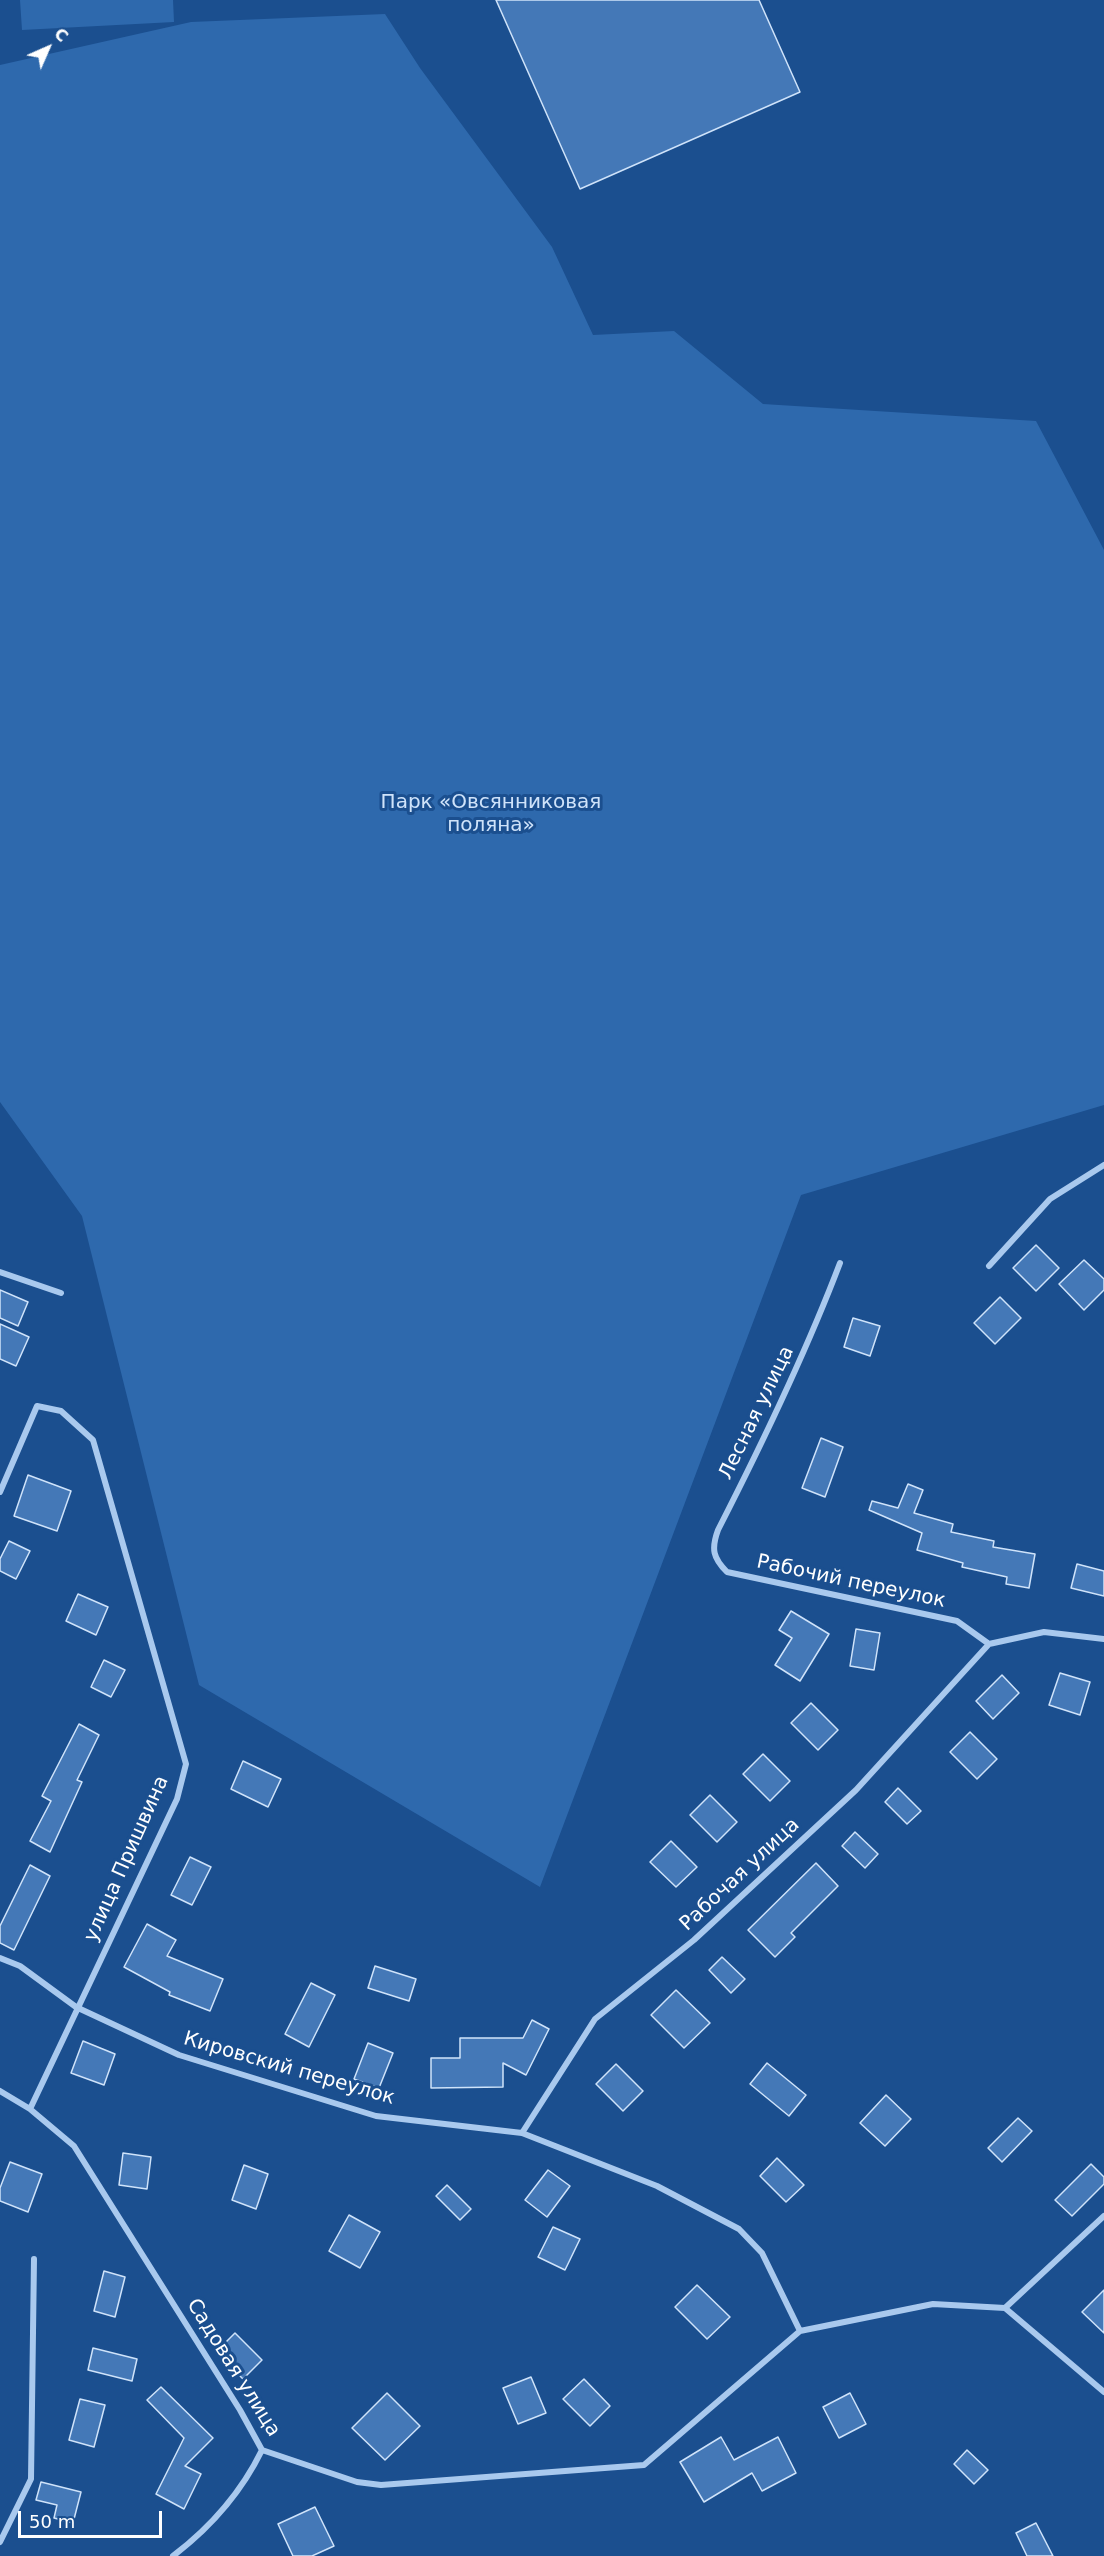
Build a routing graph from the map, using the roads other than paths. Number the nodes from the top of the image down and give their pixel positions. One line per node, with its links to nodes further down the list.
1 (1104, 1165): 3 (street)
2 (840, 1263): 7 (street, Лесная улица)
3 (989, 1266)
4 (0, 1272): 5 (street)
5 (61, 1293)
6 (0, 1492): 11 (street, улица Пришвина)
7 (727, 1572): 9 (street, Рабочий переулок)
8 (1104, 1639): 9 (street)
9 (989, 1644): 14 (street, Рабочая улица)
10 (0, 1959): 11 (street, Кировский переулок)
11 (76, 2007): 13 (street, улица Пришвина); 14 (street, Кировский переулок)
12 (0, 2091): 13 (street, Садовая улица)
13 (30, 2109): 20 (street, Садовая улица)
14 (522, 2133): 18 (street, Кировский переулок)
15 (1104, 2216): 17 (street)
16 (34, 2259): 21 (street)
17 (1005, 2308): 18 (street); 19 (street)
18 (800, 2331): 20 (street, Садовая улица)
19 (1104, 2392)
20 (262, 2451): 22 (street)
21 (0, 2542)
22 (173, 2556)

